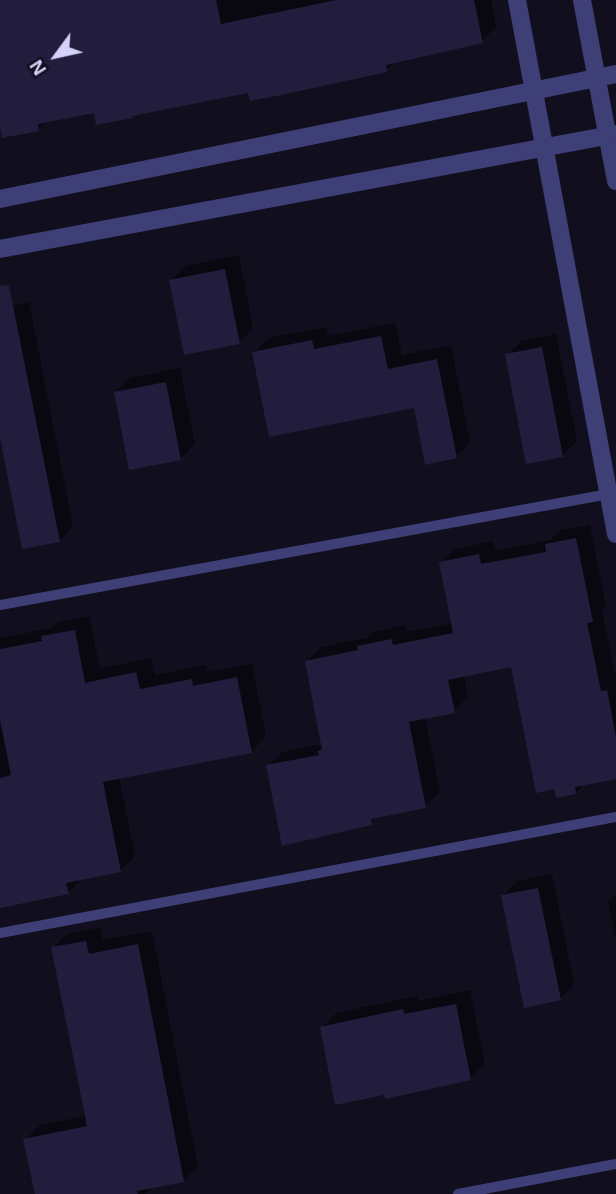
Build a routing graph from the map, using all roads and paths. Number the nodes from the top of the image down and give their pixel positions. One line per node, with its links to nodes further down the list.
1 (517, 0): 5 (street)
2 (582, 0): 4 (street)
3 (616, 74): 4 (street)
4 (596, 77): 5 (street); 6 (street)
5 (534, 91): 7 (street); 9 (street)
6 (612, 135): 7 (street); 8 (street)
7 (544, 148): 10 (street); 11 (street)
8 (616, 181)
9 (0, 199)
10 (0, 248)
11 (608, 494): 12 (street); 13 (lane)
12 (616, 534)
13 (0, 605)
14 (616, 817): 15 (lane)
15 (0, 933)
16 (616, 1164): 17 (lane)
17 (458, 1194)

